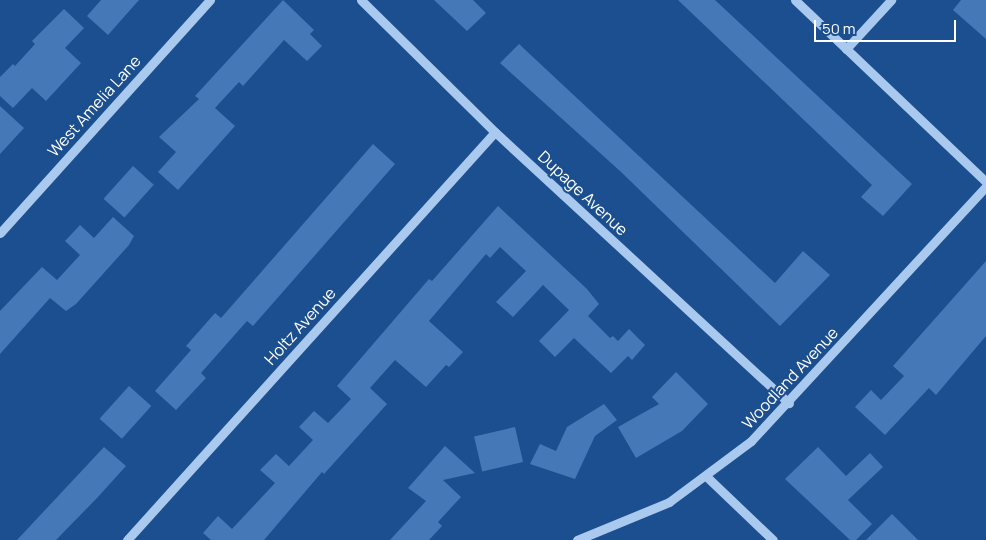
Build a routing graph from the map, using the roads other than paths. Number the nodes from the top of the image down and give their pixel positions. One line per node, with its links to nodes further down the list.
1 (210, 0): 9 (street, West Amelia Lane)
2 (362, 0): 6 (street, Dupage Avenue)
3 (795, 0): 5 (street)
4 (891, 0): 5 (street)
5 (846, 49): 7 (street)
6 (495, 132): 10 (street, Dupage Avenue); 12 (street, Holtz Avenue)
7 (986, 182)
8 (986, 186): 10 (street, Woodland Avenue)
9 (0, 233)
10 (789, 404): 11 (street, Woodland Avenue)
11 (707, 477): 13 (street, Woodland Avenue); 14 (street)
12 (127, 540)
13 (578, 540)
14 (773, 540)

